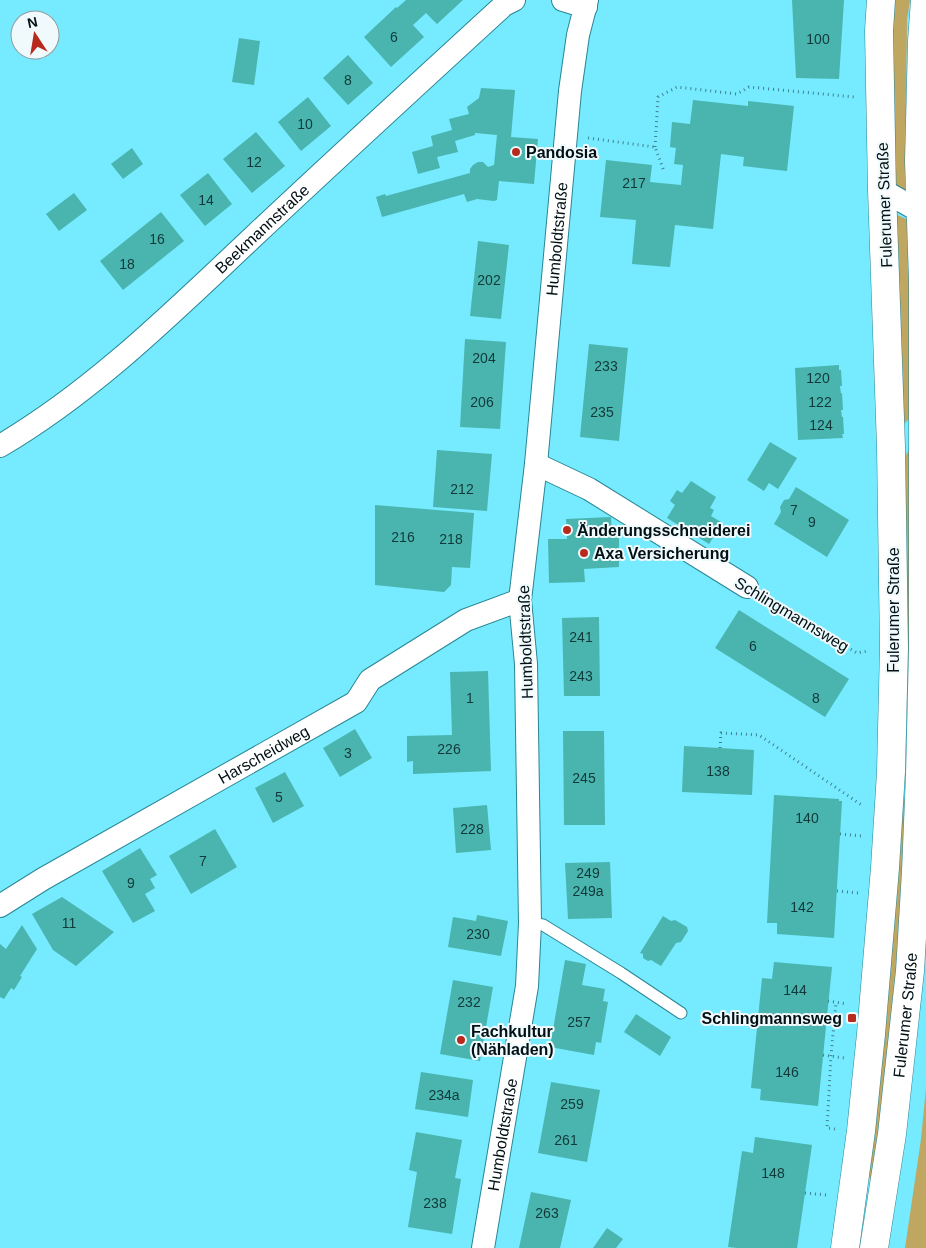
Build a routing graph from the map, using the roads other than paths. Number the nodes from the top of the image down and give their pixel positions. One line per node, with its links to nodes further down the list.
1 (514, 0): 9 (street, Beekmannstraße)
2 (562, 0): 5 (street)
3 (881, 0): 6 (main road, Fulerumer Straße)
4 (925, 0): 7 (main road, Fulerumer Straße)
5 (588, 2): 11 (street, Humboldtstraße)
6 (882, 190): 7 (street); 10 (main road, Fulerumer Straße)
7 (923, 212): 8 (main road, Fulerumer Straße)
8 (925, 427): 10 (street); 15 (main road, Fulerumer Straße)
9 (0, 446)
10 (891, 448): 14 (main road, Fulerumer Straße)
11 (536, 464): 12 (street, Schlingmannsweg); 13 (street, Humboldtstraße)
12 (747, 587)
13 (520, 600): 16 (street, Harscheidweg); 17 (street, Humboldtstraße)
14 (891, 772): 15 (street); 20 (main road, Fulerumer Straße)
15 (923, 774): 21 (main road, Fulerumer Straße)
16 (0, 906)
17 (530, 923): 18 (lane); 19 (street, Humboldtstraße)
18 (681, 1013)
19 (483, 1248)
20 (845, 1248)
21 (874, 1248)

